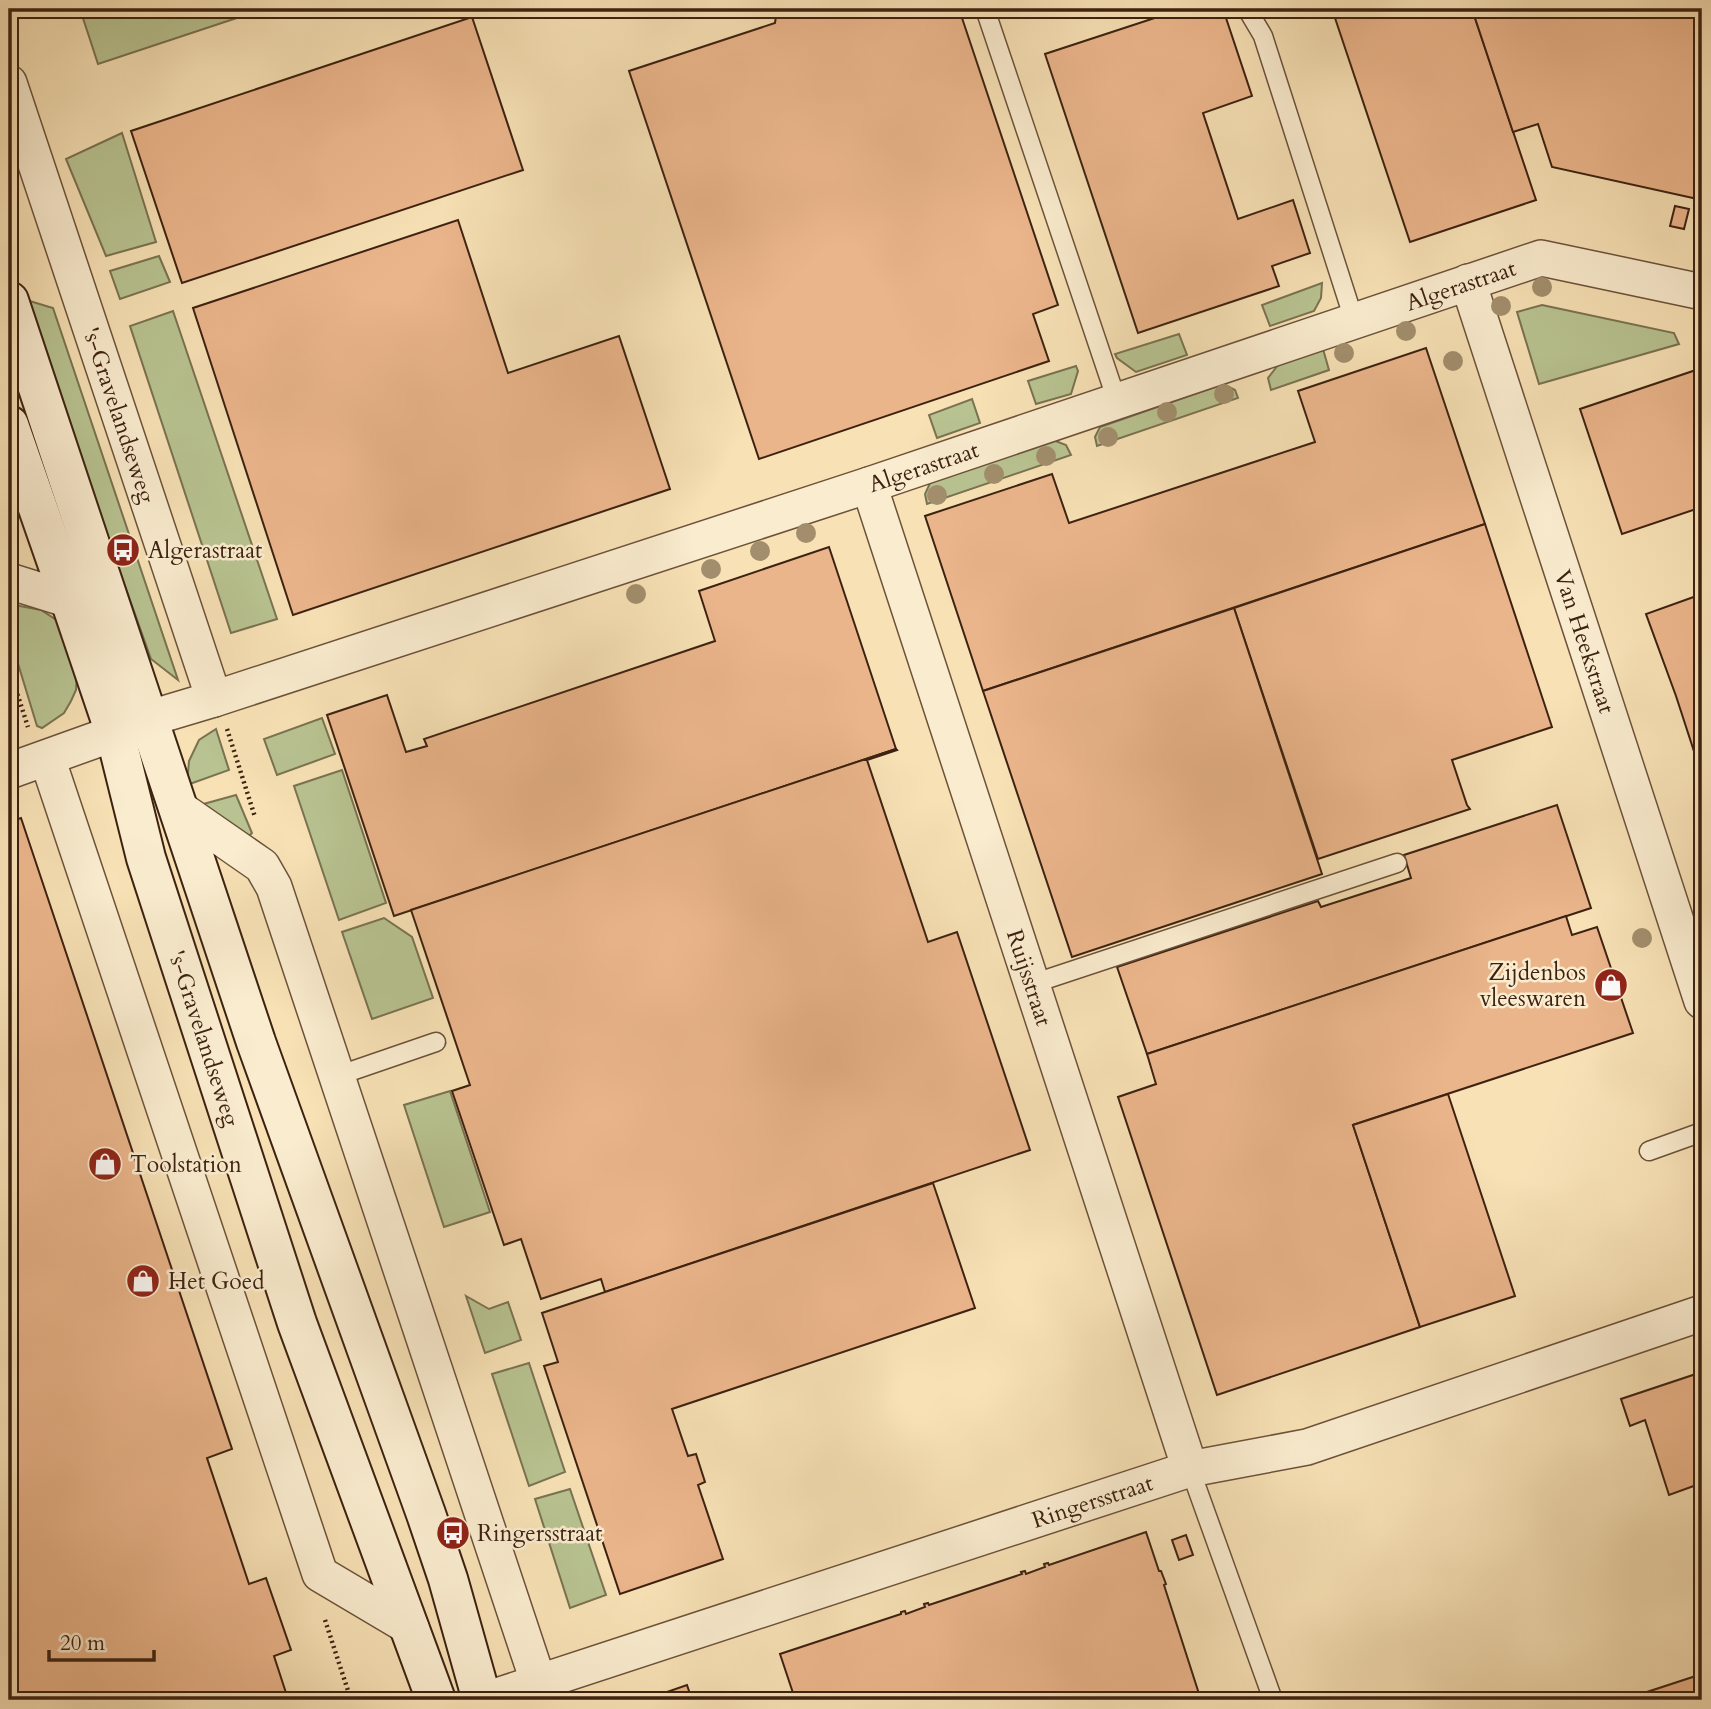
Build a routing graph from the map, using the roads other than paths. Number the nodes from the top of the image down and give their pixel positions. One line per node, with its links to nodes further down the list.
1 (985, 9): 8 (lane)
2 (1247, 9): 7 (lane)
3 (9, 83): 13 (street, 's-Gravelandseweg)
4 (1468, 282): 5 (street, Algerastraat); 7 (street, Algerastraat); 20 (street, Van Heekstraat)
5 (1702, 292)
6 (9, 300): 14 (main road, 's-Gravelandseweg)
7 (1354, 320): 8 (street, Algerastraat)
8 (1117, 401): 10 (street, Algerastraat)
9 (9, 425): 12 (main road, 's-Gravelandseweg)
10 (869, 485): 13 (street, Algerastraat); 19 (street, Ruijsstraat)
11 (9, 581): 12 (street)
12 (70, 600): 14 (main road, 's-Gravelandseweg)
13 (214, 699): 14 (street, Algerastraat)
14 (131, 726): 15 (street, Algerastraat); 17 (main road, 's-Gravelandseweg); 27 (main road, 's-Gravelandseweg)
15 (47, 758): 16 (street, Algerastraat); 27 (street)
16 (9, 771)
17 (177, 807): 22 (street); 30 (main road, 's-Gravelandseweg)
18 (1397, 863): 19 (lane)
19 (1031, 984): 26 (street, Ruijsstraat)
20 (1702, 1001)
21 (436, 1042): 22 (lane)
22 (337, 1076): 28 (street)
23 (1702, 1132): 24 (lane)
24 (1649, 1151)
25 (1702, 1313): 26 (street, Ringersstraat)
26 (1190, 1469): 28 (street, Ringersstraat); 31 (lane)
27 (411, 1628): 29 (main road, 's-Gravelandseweg)
28 (539, 1684): 30 (street, Ringersstraat)
29 (436, 1700)
30 (483, 1700)
31 (1273, 1700)

